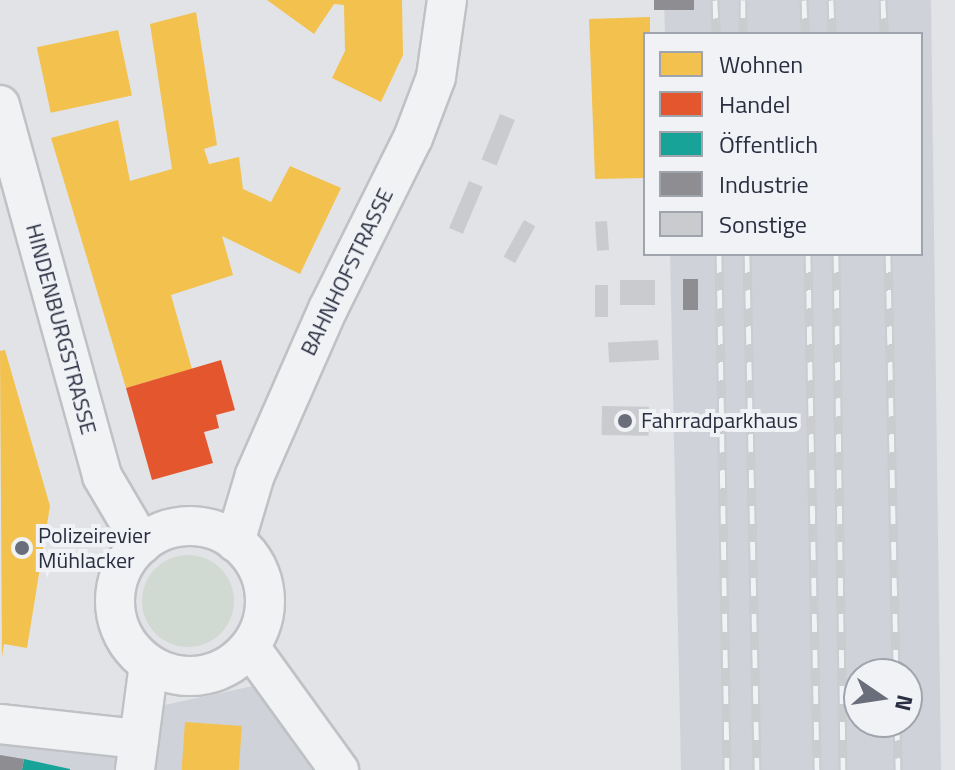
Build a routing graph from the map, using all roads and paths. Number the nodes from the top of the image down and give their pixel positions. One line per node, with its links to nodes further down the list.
1 (447, 0): 3 (street, BAHNHOFSTRASSE)
2 (0, 105): 4 (street, HINDENBURGSTRASSE)
3 (235, 542): 4 (street); 5 (street)
4 (142, 544): 6 (street)
5 (250, 647): 6 (street); 9 (street)
6 (149, 664): 8 (street)
7 (0, 724): 8 (street)
8 (137, 754)
9 (339, 770)

